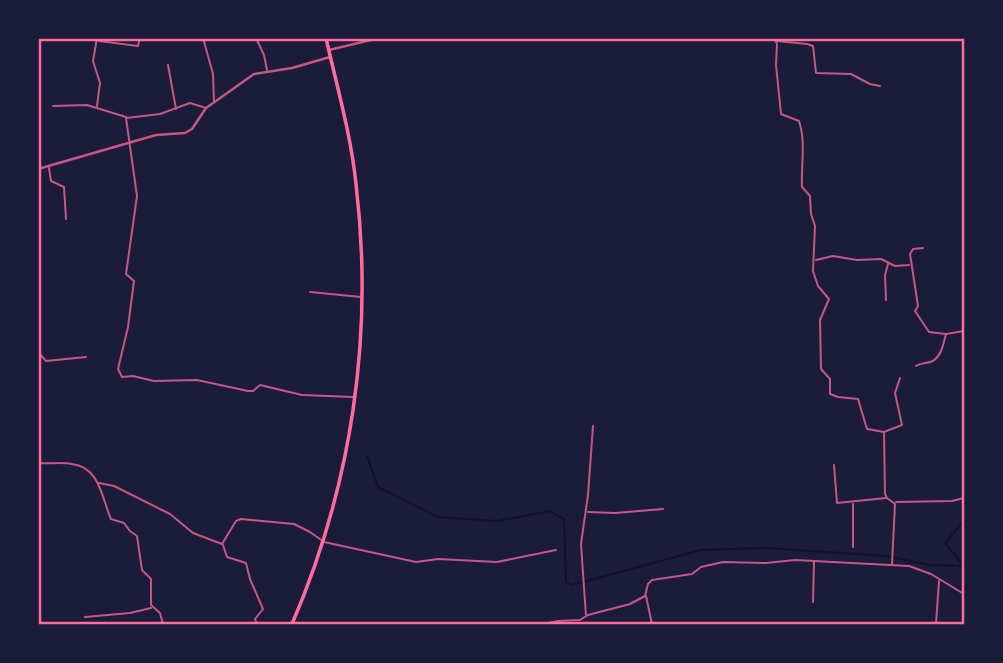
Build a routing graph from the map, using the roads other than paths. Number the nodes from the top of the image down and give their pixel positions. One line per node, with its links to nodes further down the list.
1 (140, 38): 6 (street)
2 (203, 38): 13 (street)
3 (256, 38): 11 (street)
4 (326, 38): 8 (main road)
5 (379, 38): 8 (street)
6 (97, 39): 15 (street)
7 (775, 40): 12 (street); 24 (street)
8 (329, 50): 9 (main road)
9 (330, 57): 11 (street); 28 (main road)
10 (168, 65): 16 (street)
11 (267, 71): 13 (street)
12 (880, 86)
13 (214, 102): 17 (street)
14 (53, 106): 15 (street)
15 (97, 107): 18 (street)
16 (176, 108): 17 (street); 18 (street)
17 (206, 108): 19 (street)
18 (126, 117): 19 (street)
19 (128, 144): 20 (street); 38 (street)
20 (49, 168): 21 (street); 22 (street)
21 (38, 169)
22 (66, 219)
23 (923, 248): 26 (street)
24 (815, 260): 25 (street); 40 (street)
25 (889, 263): 26 (street); 29 (street)
26 (910, 264): 31 (street)
27 (310, 292): 28 (street)
28 (362, 297): 38 (main road)
29 (886, 300)
30 (964, 331): 31 (street)
31 (946, 334): 36 (street)
32 (38, 352): 34 (street)
33 (86, 357): 34 (street)
34 (45, 360): 35 (street)
35 (39, 361)
36 (916, 366)
37 (901, 378): 40 (street)
38 (356, 397): 50 (main road)
39 (593, 426): 49 (street)
40 (884, 432): 44 (street)
41 (38, 463): 43 (street)
42 (834, 466): 47 (street)
43 (99, 483): 51 (street); 60 (street)
44 (887, 498): 46 (street); 47 (street)
45 (964, 498): 46 (street)
46 (894, 502): 55 (street)
47 (853, 503): 52 (street)
48 (663, 509): 49 (street)
49 (586, 512): 61 (street)
50 (324, 542): 51 (street); 53 (street); 66 (main road)
51 (223, 544): 65 (street)
52 (853, 547)
53 (556, 550)
54 (814, 561): 55 (street); 58 (street); 59 (street)
55 (892, 564): 56 (street)
56 (939, 580): 57 (street); 69 (street)
57 (964, 594)
58 (645, 595): 61 (street); 68 (street)
59 (813, 602)
60 (152, 607): 62 (street); 64 (street)
61 (586, 616): 63 (street)
62 (85, 617)
63 (577, 623): 67 (street)
64 (163, 625)
65 (257, 625)
66 (292, 625)
67 (543, 625)
68 (652, 625)
69 (936, 625)

